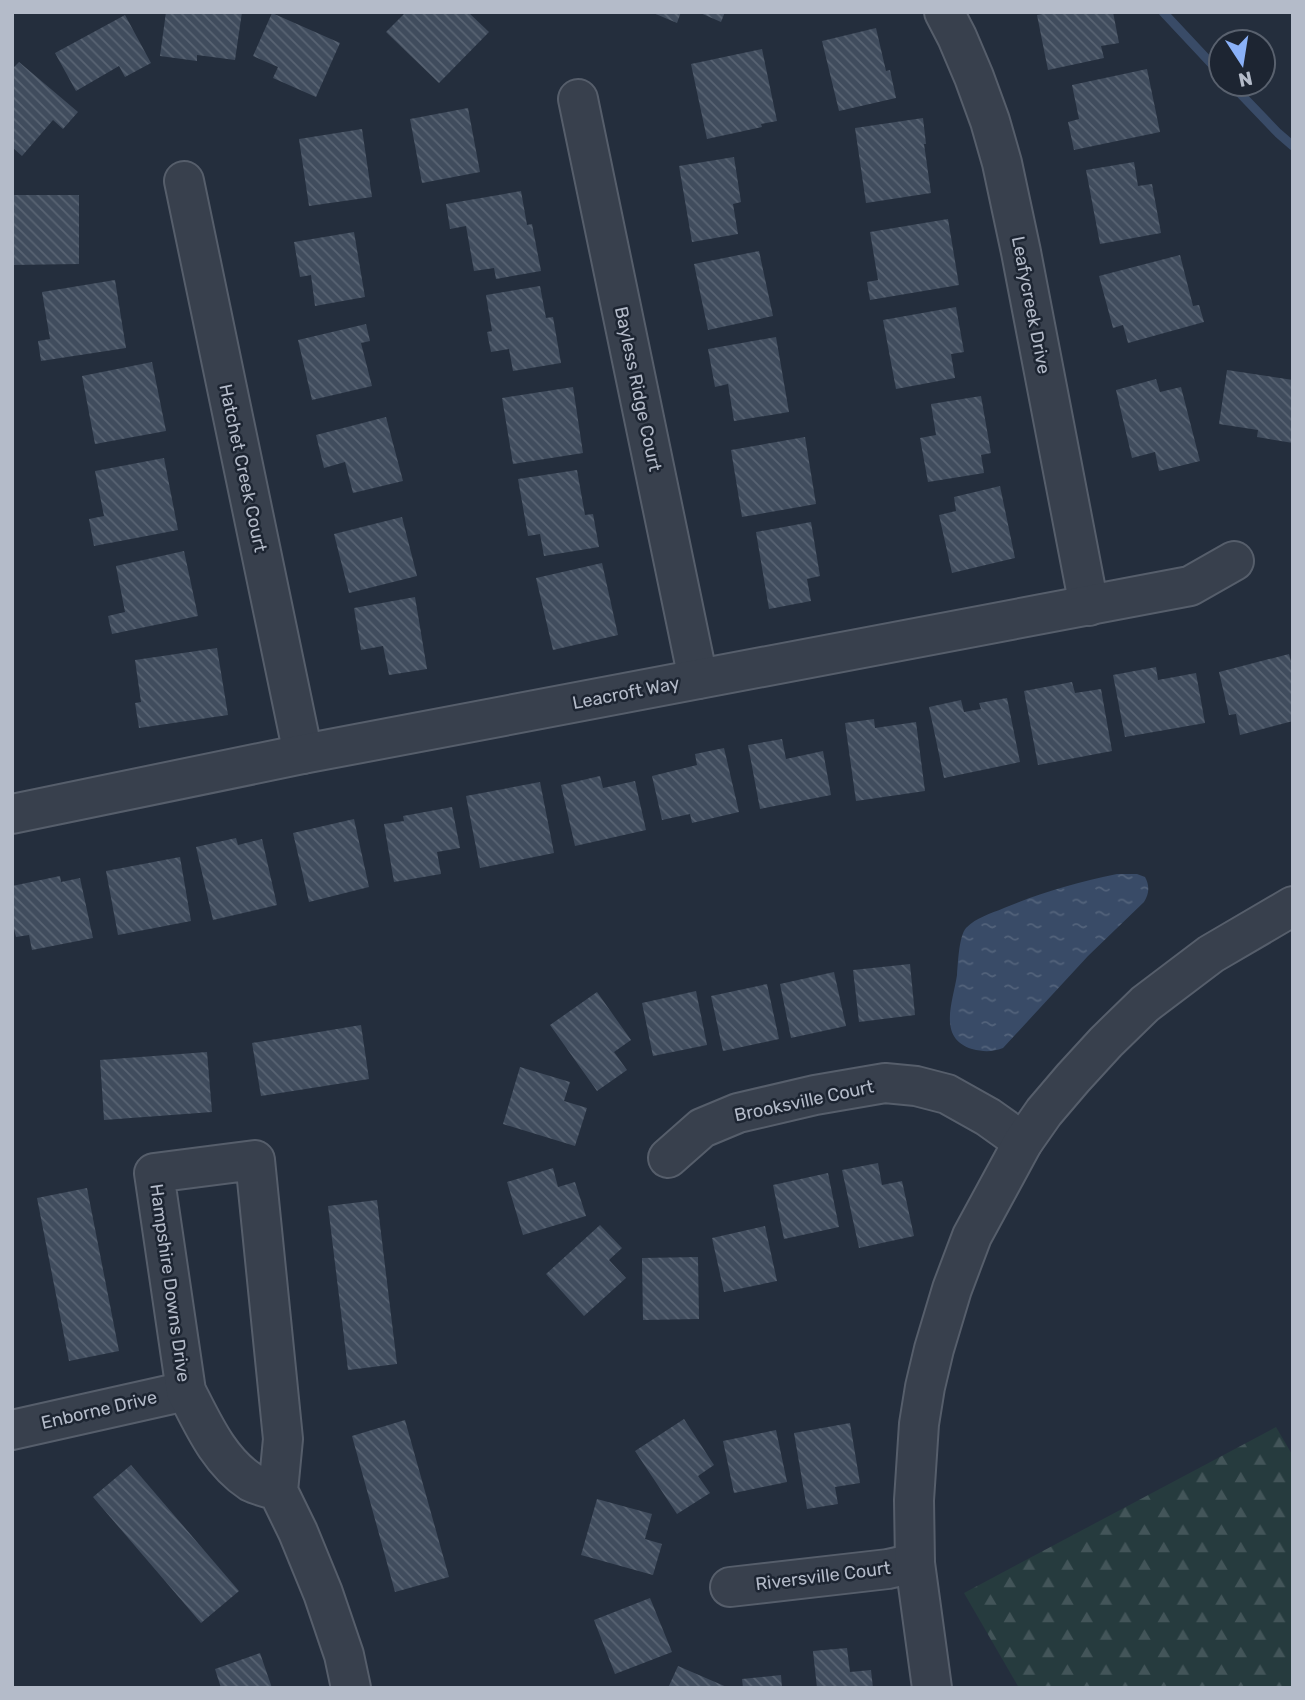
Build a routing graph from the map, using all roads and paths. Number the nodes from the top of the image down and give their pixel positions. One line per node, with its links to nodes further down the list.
1 (944, 12): 5 (street, Leafycreek Drive)
2 (579, 99): 6 (street, Bayless Ridge Court)
3 (184, 181): 7 (street, Hatchet Creek Court)
4 (1234, 561): 5 (street, Leacroft Way)
5 (1089, 606): 6 (street, Leacroft Way)
6 (698, 680): 7 (street, Leacroft Way)
7 (303, 754): 8 (street, Leacroft Way)
8 (12, 814)
9 (1293, 906): 10 (street)
10 (1023, 1142): 11 (street, Brooksville Court); 15 (street)
11 (668, 1158)
12 (186, 1391): 13 (street, Enborne Drive); 14 (street, Hampshire Downs Drive); 14 (street, Hampshire Downs Drive)
13 (12, 1430)
14 (278, 1491): 17 (street)
15 (915, 1563): 16 (street, Riversville Court); 18 (street)
16 (730, 1587)
17 (351, 1688)
18 (932, 1688)

